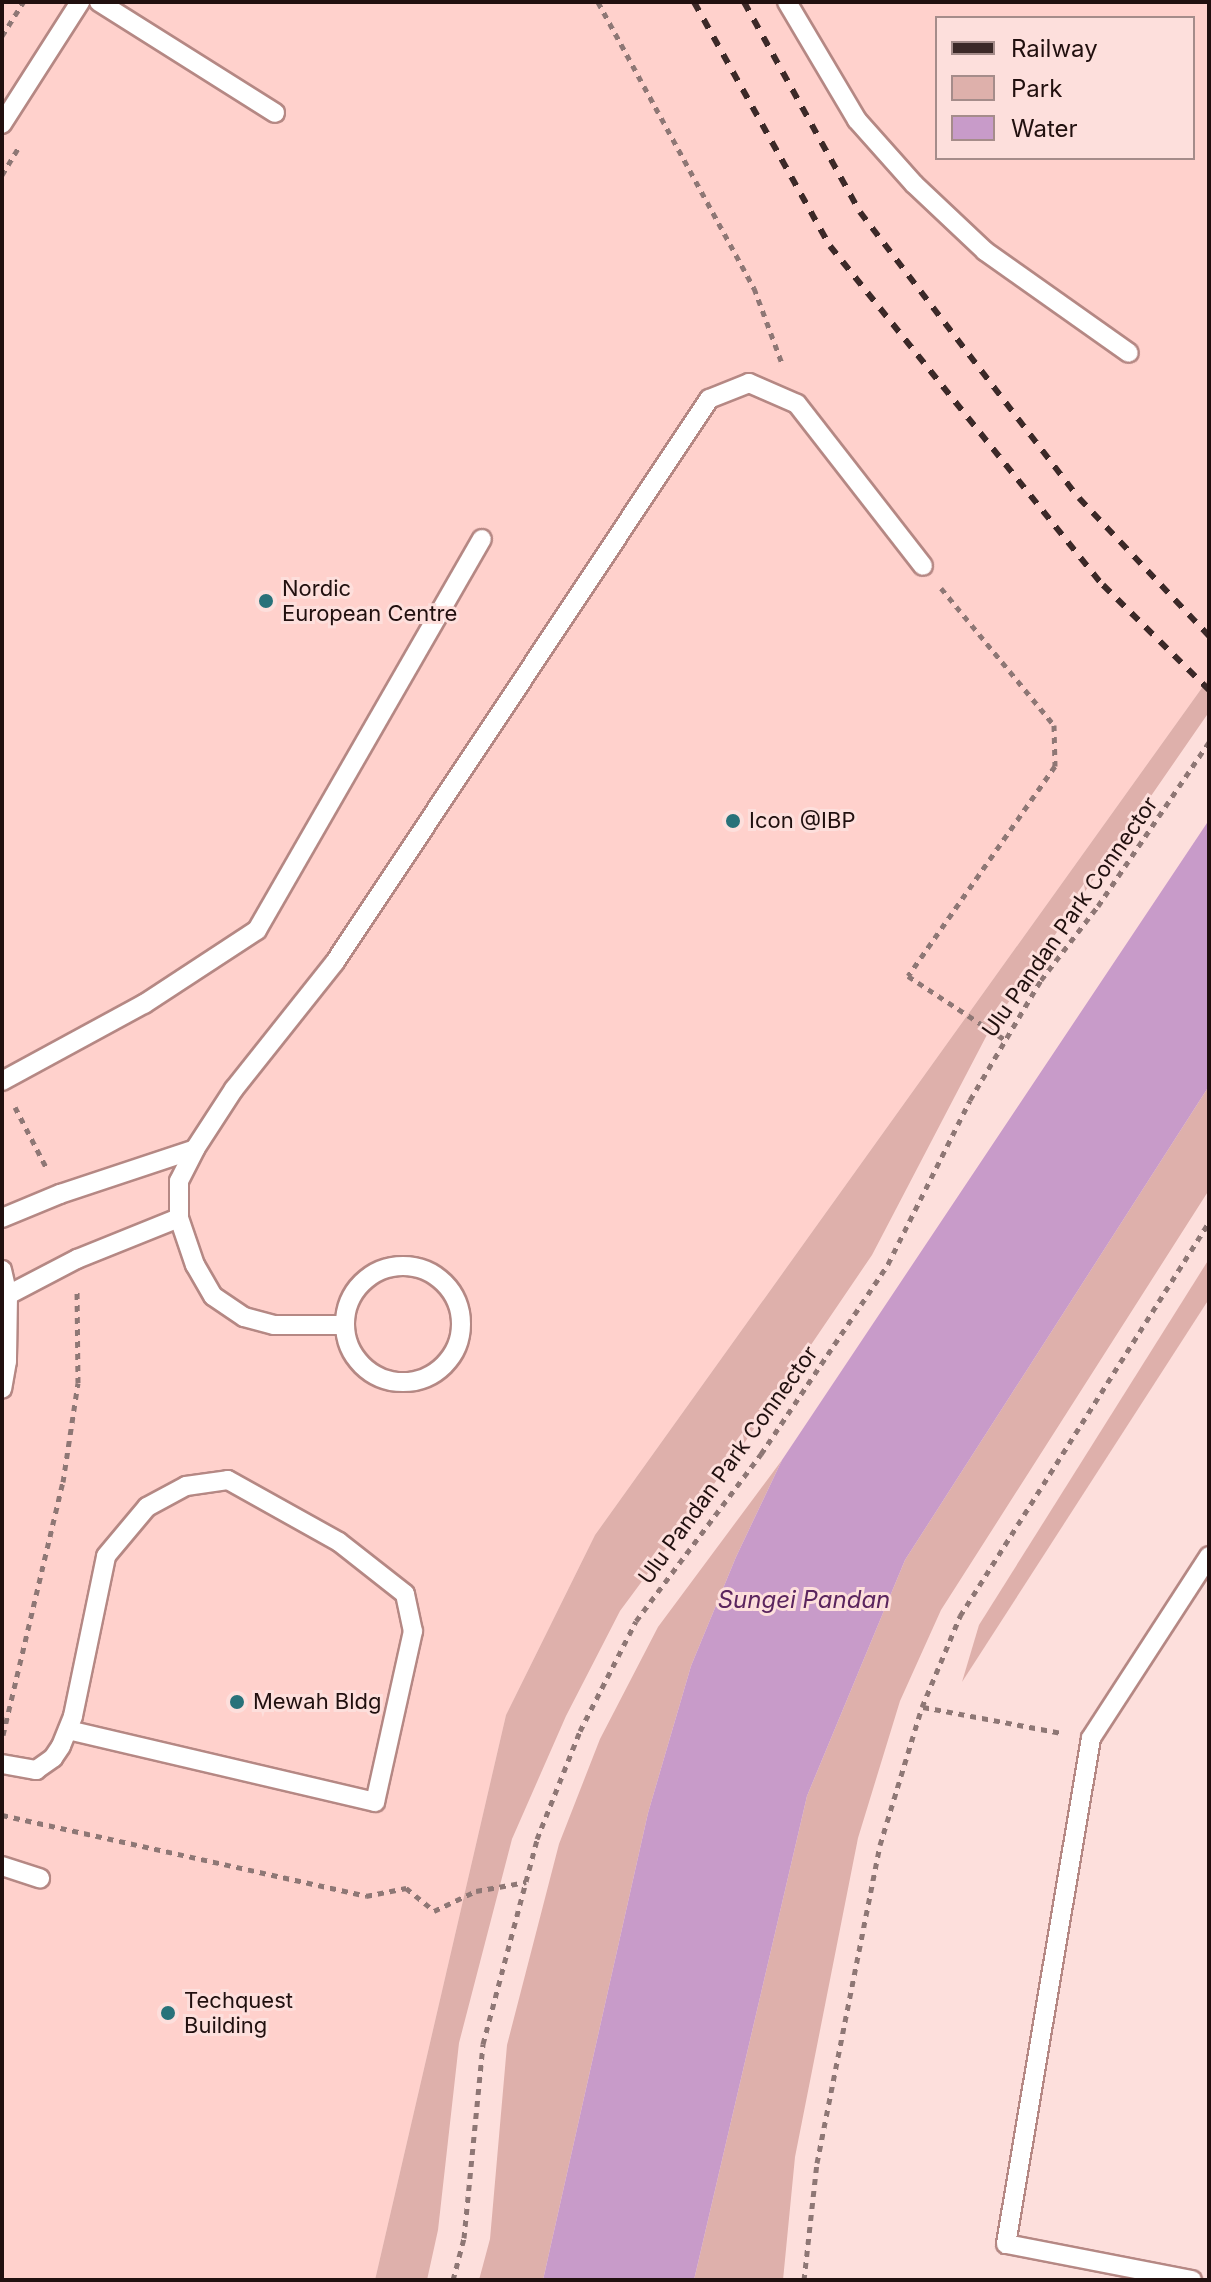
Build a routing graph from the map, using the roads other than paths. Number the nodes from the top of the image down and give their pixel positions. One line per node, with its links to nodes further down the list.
1 (80, 2): 5 (lane)
2 (99, 2): 4 (lane)
3 (787, 2): 6 (lane)
4 (275, 113)
5 (2, 124)
6 (1129, 353)
7 (482, 539): 9 (lane)
8 (923, 566): 10 (lane)
9 (2, 1081)
10 (195, 1149): 11 (lane); 12 (lane)
11 (2, 1218)
12 (179, 1218): 14 (lane); 15 (lane)
13 (2, 1270): 14 (lane)
14 (8, 1295): 16 (lane)
15 (345, 1325): 15 (lane)
16 (2, 1389)
17 (1209, 1556): 22 (lane)
18 (68, 1730): 18 (lane); 19 (lane)
19 (2, 1764)
20 (2, 1866): 21 (lane)
21 (40, 1878)
22 (1192, 2280)

